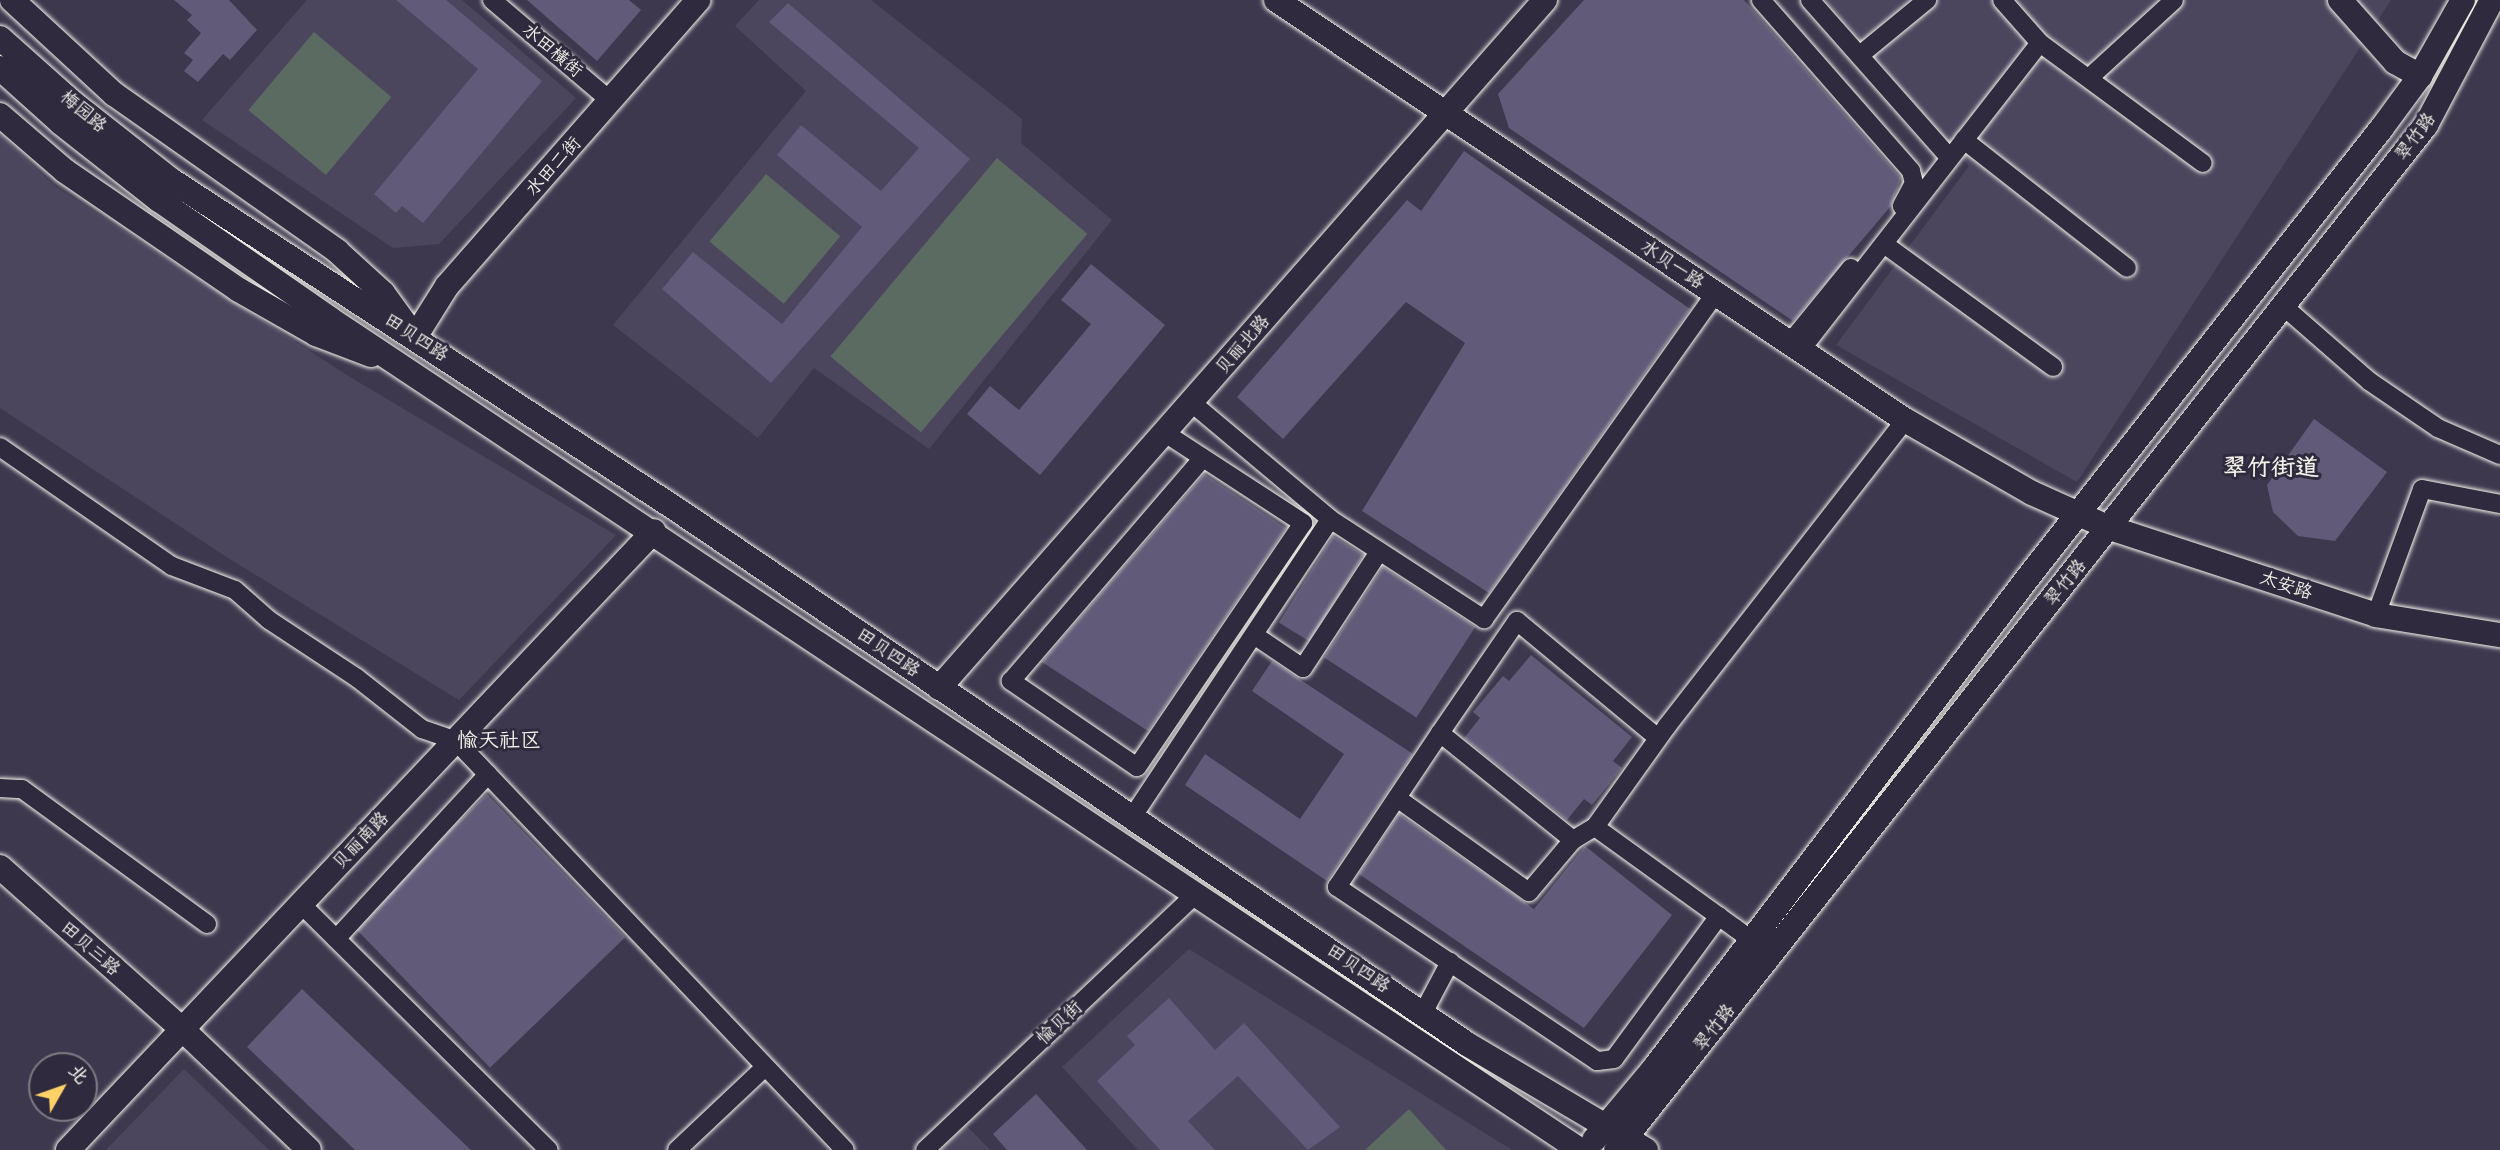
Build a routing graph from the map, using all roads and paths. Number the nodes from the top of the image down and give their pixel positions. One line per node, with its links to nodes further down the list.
1 (12, 0): 31 (main road)
2 (492, 0): 20 (street, 水田横街)
3 (698, 0): 20 (main road, 水田二街)
4 (1276, 0): 21 (main road, 水贝一路)
5 (1545, 0): 21 (main road, 贝丽北路)
6 (1761, 0): 32 (street)
7 (1810, 0): 16 (street)
8 (1927, 0): 16 (street)
9 (2002, 0): 15 (street)
10 (2174, 0): 19 (street)
11 (2340, 0): 18 (main road)
12 (2463, 0): 18 (main road, 翠竹路)
13 (2492, 0): 30 (main road, 翠竹路)
14 (0, 38): 26 (main road, 梅园路)
15 (2040, 43): 19 (street); 23 (street)
16 (1860, 55): 24 (street)
17 (0, 68): 26 (main road, 梅园路)
18 (2420, 76): 42 (main road, 翠竹路)
19 (2089, 78): 25 (street)
20 (612, 102): 31 (main road, 水田二街)
21 (1447, 114): 29 (main road, 水贝一路); 35 (main road, 贝丽北路)
22 (0, 115): 33 (main road)
23 (1964, 140): 24 (street); 28 (street)
24 (1950, 158): 27 (street)
25 (2203, 163)
26 (165, 190): 31 (main road, 田贝四路); 33 (main road, 田贝四路)
27 (1884, 244): 32 (street); 34 (street)
28 (2127, 268)
29 (1715, 294): 32 (main road, 水贝一路); 46 (street)
30 (2282, 305): 39 (street); 44 (main road, 翠竹路)
31 (415, 337): 50 (main road, 田贝四路)
32 (1794, 347): 36 (main road, 水贝一路)
33 (399, 362): 45 (main road, 田贝四路)
34 (2053, 368)
35 (1192, 403): 37 (main road, 贝丽北路); 43 (street)
36 (1905, 420): 42 (main road, 水贝一路); 52 (street)
37 (1166, 433): 40 (street); 50 (main road, 贝丽北路)
38 (0, 447): 53 (street)
39 (2500, 455)
40 (1203, 458): 40 (street)
41 (2500, 504): 47 (street)
42 (2078, 514): 44 (main road, 太安路); 66 (main road, 翠竹路)
43 (1330, 519): 46 (street); 48 (street)
44 (2110, 528): 47 (main road, 太安路); 74 (main road, 翠竹路)
45 (654, 531): 53 (main road, 贝丽南路); 61 (main road, 田贝四路)
46 (1379, 552): 48 (street)
47 (2376, 615): 49 (main road, 太安路)
48 (1254, 635): 57 (street)
49 (2500, 635)
50 (939, 688): 57 (main road, 田贝四路)
51 (1440, 733): 52 (street); 56 (street); 59 (street)
52 (1658, 738): 58 (street)
53 (456, 741): 54 (street); 62 (main road, 贝丽南路)
54 (488, 774): 65 (street); 71 (street)
55 (0, 788): 64 (street)
56 (1397, 798): 59 (street); 67 (street)
57 (1131, 818): 68 (main road, 田贝四路)
58 (1595, 827): 59 (street); 63 (street)
59 (1573, 840)
60 (0, 867): 69 (main road, 田贝三路)
61 (1194, 896): 72 (main road, 田贝四路); 80 (street, 愉贝街)
62 (301, 904): 65 (street); 69 (main road, 贝丽南路)
63 (1719, 916): 66 (street); 67 (street)
64 (207, 924)
65 (336, 939): 77 (street)
66 (1751, 939): 73 (main road, 翠竹路)
67 (1450, 962): 68 (street)
68 (1423, 1013): 70 (main road, 田贝四路)
69 (182, 1029): 75 (main road, 贝丽南路); 76 (main road, 田贝三路)
70 (1467, 1044): 72 (main road); 73 (main road, 田贝四路)
71 (765, 1067): 78 (street); 79 (street)
72 (1451, 1067): 81 (main road, 田贝四路)
73 (1604, 1127): 74 (main road, 田贝四路); 82 (main road, 翠竹路)
74 (1629, 1147)
75 (68, 1150)
76 (309, 1150)
77 (549, 1150)
78 (677, 1150)
79 (845, 1150)
80 (925, 1150)
81 (1580, 1150)
82 (1586, 1150)

